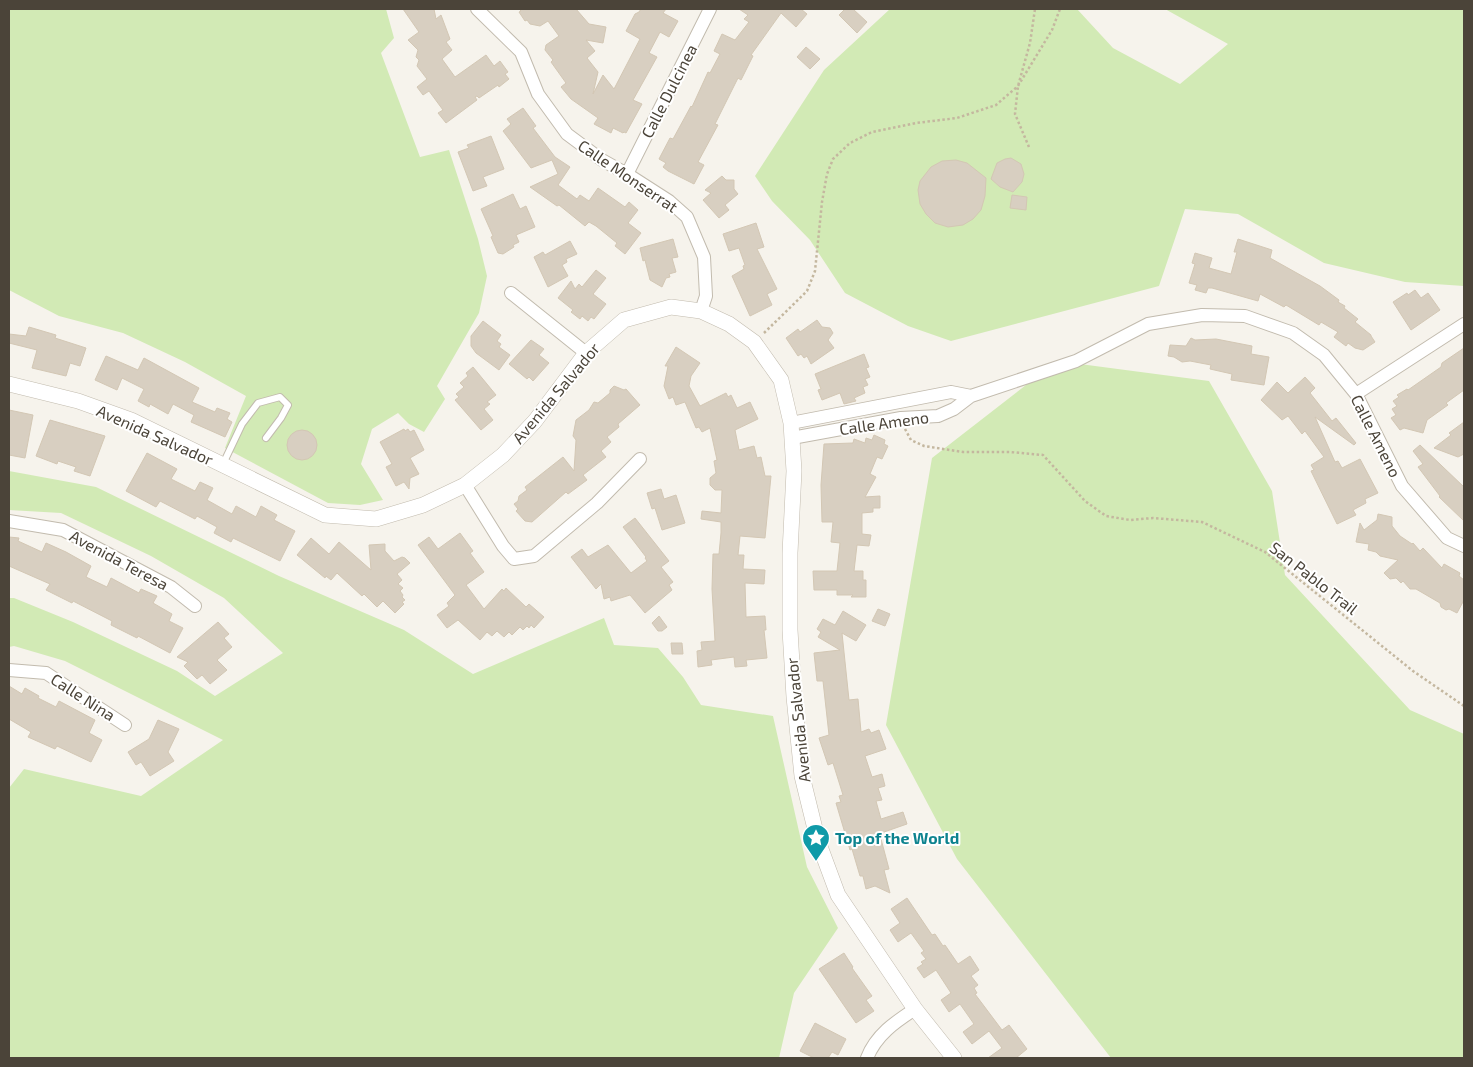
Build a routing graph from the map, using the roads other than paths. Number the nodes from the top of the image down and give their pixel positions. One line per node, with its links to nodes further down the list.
1 (478, 9): 3 (street, Calle Monserrat)
2 (710, 9): 3 (street, Calle Dulcinea)
3 (627, 174): 5 (street, Calle Monserrat)
4 (511, 293): 7 (street)
5 (701, 311): 7 (street, Avenida Salvador); 11 (street, Avenida Salvador)
6 (1464, 324): 9 (street)
7 (586, 353): 15 (street, Avenida Salvador)
8 (9, 384): 14 (street, Avenida Salvador)
9 (1356, 394): 10 (street, Calle Ameno); 17 (street, Calle Ameno)
10 (971, 396): 11 (street, Calle Ameno); 11 (street, Calle Ameno)
11 (791, 431): 21 (street, Avenida Salvador)
12 (266, 438): 14 (lane)
13 (640, 459): 15 (street)
14 (223, 465): 15 (street, Avenida Salvador)
15 (465, 484)
16 (9, 521): 18 (street, Avenida Teresa)
17 (1464, 546)
18 (195, 606)
19 (9, 670): 20 (street, Calle Nina)
20 (126, 725)
21 (915, 1010): 22 (street); 23 (street, Avenida Salvador)
22 (867, 1058)
23 (954, 1058)

